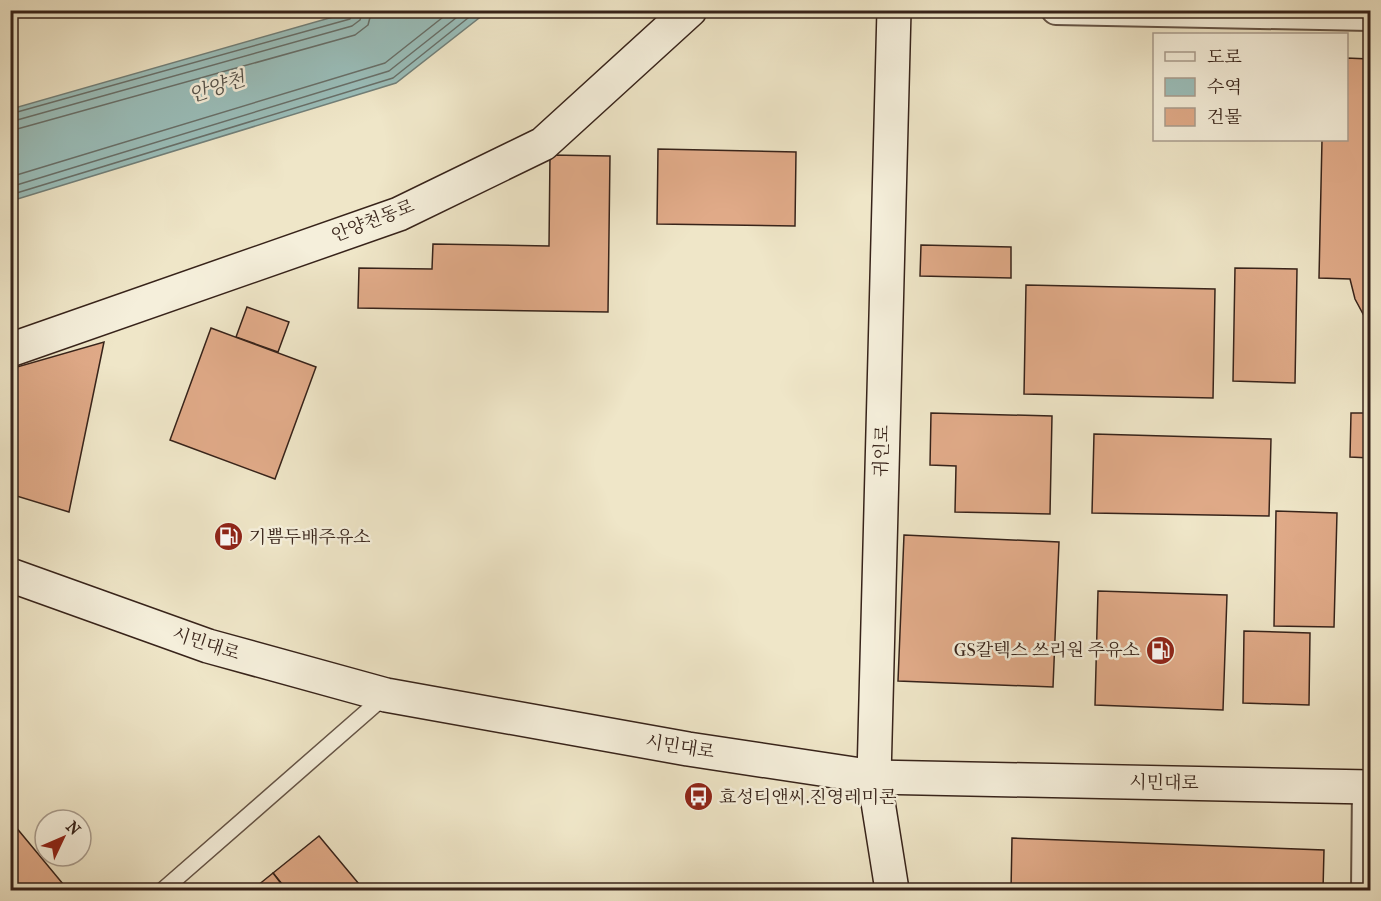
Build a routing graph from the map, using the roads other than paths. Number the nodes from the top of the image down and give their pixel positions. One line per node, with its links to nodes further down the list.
1 (690, 10): 5 (street, 안양천동로)
2 (894, 10): 8 (street, 귀인로)
3 (1056, 10): 4 (street)
4 (1371, 16)
5 (10, 350)
6 (10, 575): 7 (street, 시민대로)
7 (386, 695): 8 (street, 시민대로); 10 (lane)
8 (874, 777): 9 (street, 시민대로); 11 (street, 귀인로)
9 (1369, 787): 12 (street)
10 (163, 891)
11 (892, 891)
12 (1366, 891)

